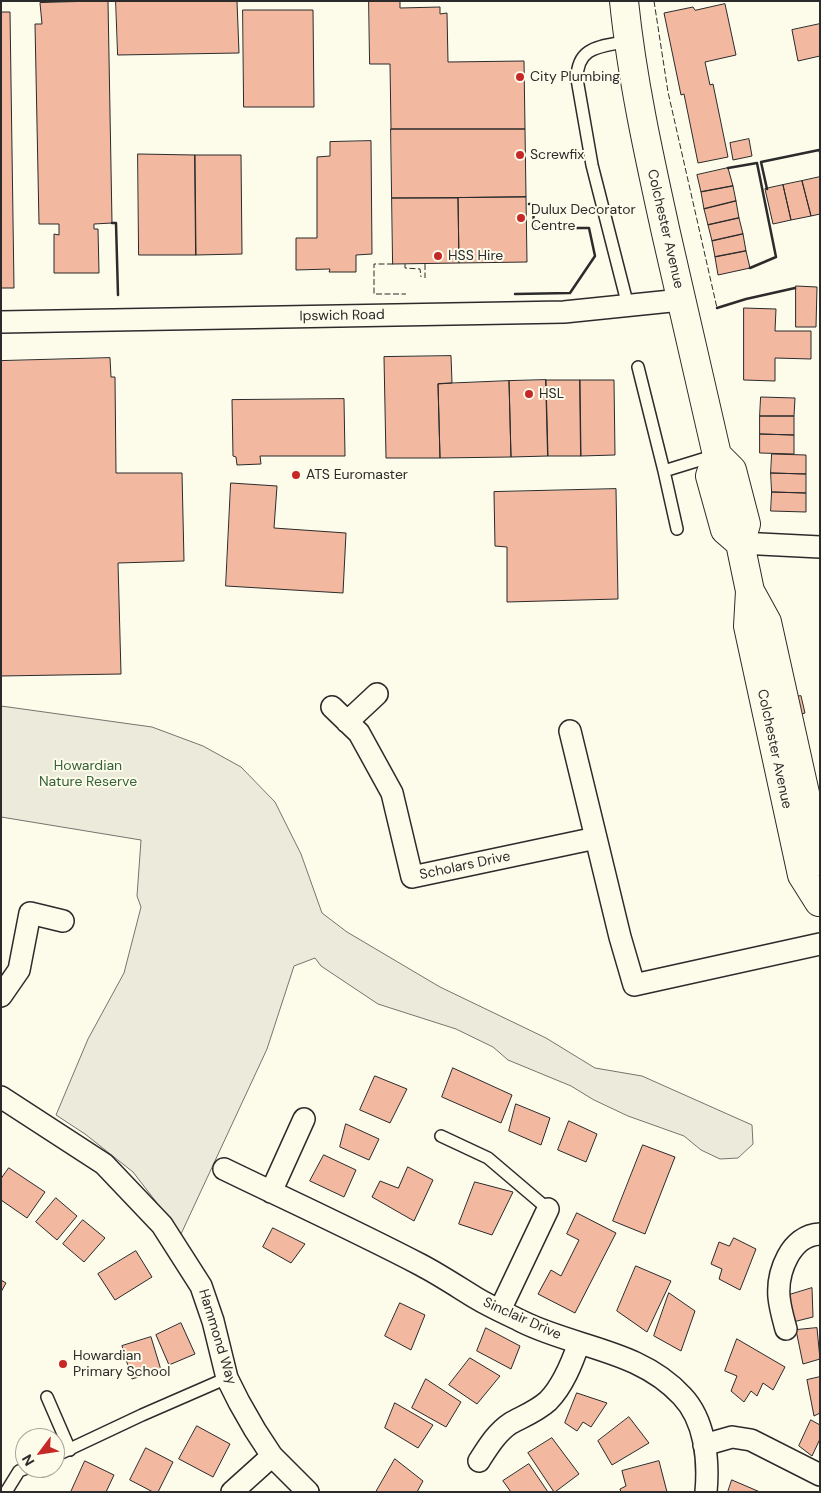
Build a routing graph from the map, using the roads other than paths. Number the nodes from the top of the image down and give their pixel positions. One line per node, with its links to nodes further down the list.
1 (624, 1): 2 (street, Colchester Avenue)
2 (628, 41): 3 (street, Colchester Avenue); 4 (lane)
3 (681, 300): 4 (street, Ipswich Road); 7 (street, Colchester Avenue)
4 (628, 306): 5 (street, Ipswich Road)
5 (1, 322)
6 (638, 368): 8 (lane)
7 (717, 454): 8 (lane); 10 (street, Colchester Avenue)
8 (664, 471): 9 (lane)
9 (677, 529)
10 (740, 543): 11 (street); 12 (street, Colchester Avenue)
11 (820, 547)
12 (750, 591): 18 (street, Colchester Avenue); 19 (street, Colchester Avenue)
13 (377, 694): 15 (street)
14 (332, 706): 15 (street, Scholars Drive)
15 (347, 722): 17 (street, Scholars Drive)
16 (570, 731): 17 (street)
17 (596, 838): 21 (street)
18 (820, 861)
19 (819, 899)
20 (63, 921): 22 (street)
21 (820, 944)
22 (1, 996)
23 (1, 1097): 33 (street, Hammond Way)
24 (304, 1119): 27 (street)
25 (441, 1136): 28 (lane)
26 (224, 1169): 27 (street, Sinclair Drive)
27 (271, 1192): 30 (street, Sinclair Drive)
28 (548, 1209): 30 (street)
29 (820, 1234): 31 (street)
30 (500, 1310): 32 (street, Sinclair Drive)
31 (786, 1328)
32 (579, 1343): 35 (street, Sinclair Drive); 39 (street)
33 (227, 1378): 36 (lane); 38 (street, Hammond Way)
34 (47, 1397): 36 (lane)
35 (704, 1445): 40 (street); 45 (street, Sinclair Drive)
36 (70, 1450): 37 (lane)
37 (65, 1452)
38 (272, 1456): 43 (street); 44 (street, Hammond Way)
39 (479, 1461)
40 (820, 1475)
41 (15, 1477): 42 (lane)
42 (6, 1492)
43 (232, 1492)
44 (308, 1492)
45 (706, 1492)

